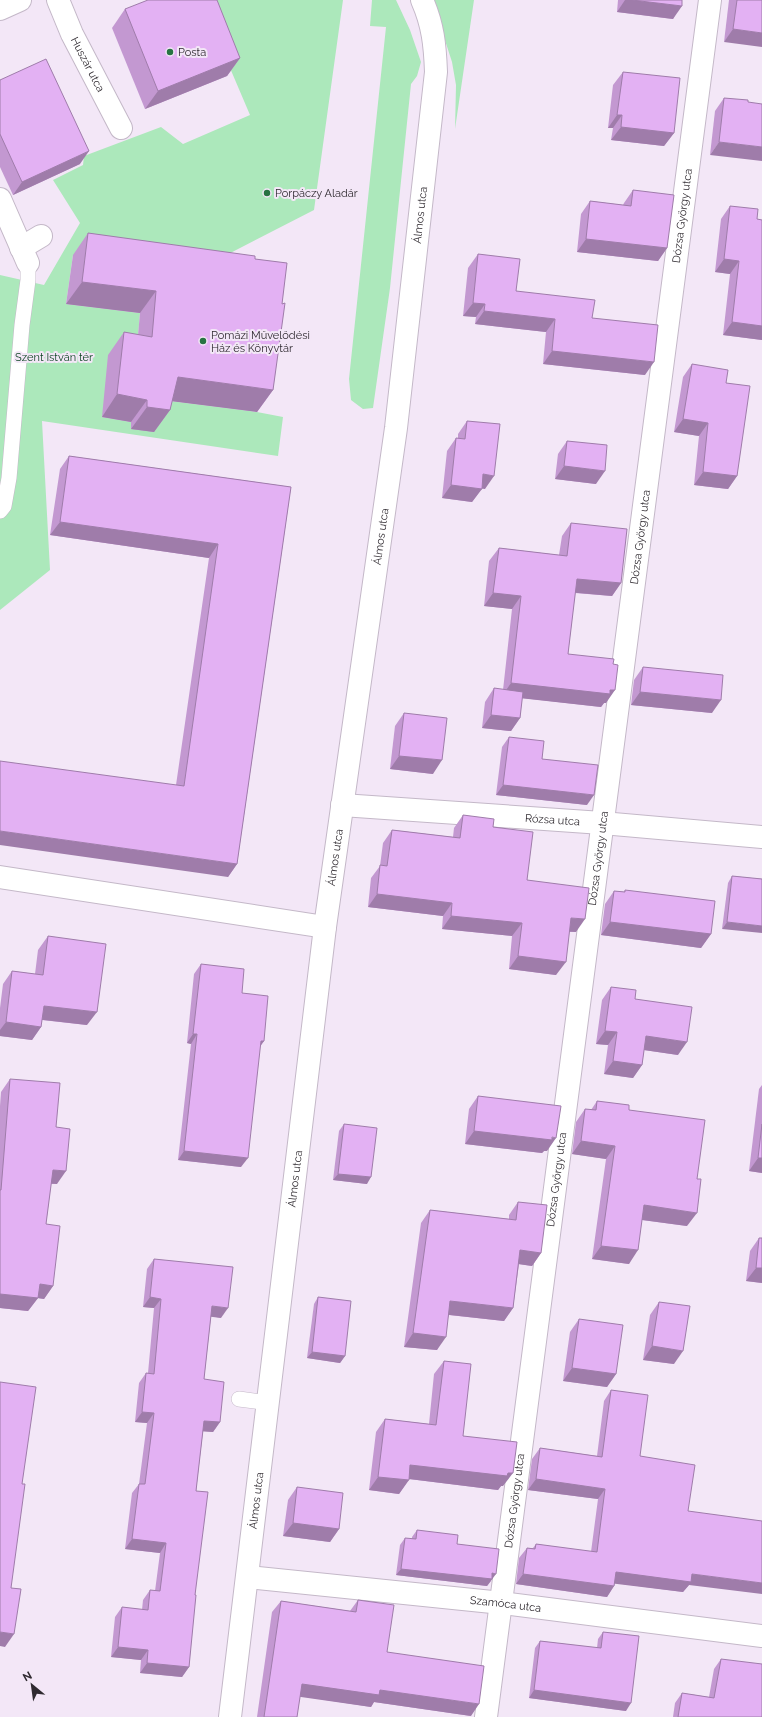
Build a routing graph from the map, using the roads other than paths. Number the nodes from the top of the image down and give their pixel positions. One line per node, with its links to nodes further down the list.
1 (20, 0): 5 (street)
2 (58, 0): 6 (street, Huszár utca)
3 (422, 0): 11 (street, Álmos utca)
4 (710, 0): 12 (street, Dózsa György utca)
5 (0, 9)
6 (121, 128)
7 (0, 199): 9 (street)
8 (41, 236): 9 (street)
9 (24, 256): 10 (lane)
10 (0, 511)
11 (342, 805): 12 (street, Rózsa utca); 15 (street, Álmos utca)
12 (602, 823): 13 (street, Rózsa utca); 19 (street, Dózsa György utca)
13 (762, 837)
14 (0, 877): 15 (street)
15 (325, 927): 17 (street, Álmos utca)
16 (238, 1399): 17 (lane)
17 (269, 1403): 18 (street, Álmos utca)
18 (248, 1577): 19 (street, Szamóca utca); 21 (street, Álmos utca)
19 (502, 1602): 20 (street, Szamóca utca); 22 (street, Dózsa György utca)
20 (762, 1636)
21 (230, 1717)
22 (486, 1717)

